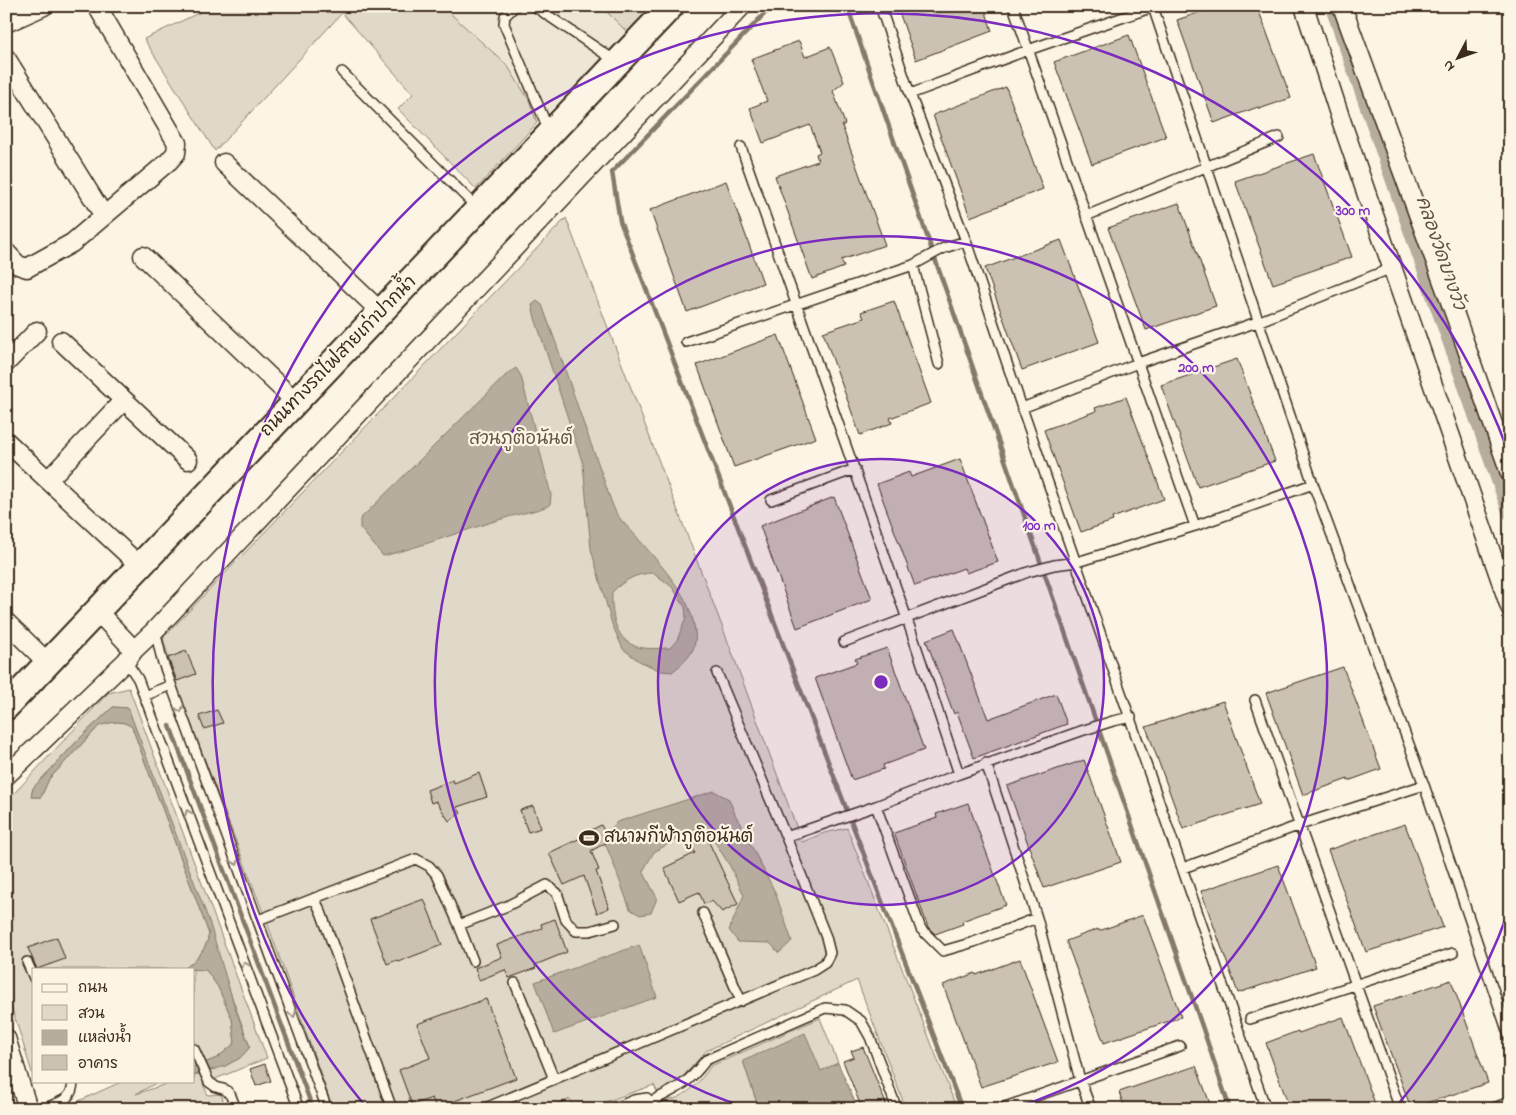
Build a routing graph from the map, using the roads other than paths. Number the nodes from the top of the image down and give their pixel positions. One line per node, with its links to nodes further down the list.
1 (44, 6): 12 (street)
2 (97, 6): 24 (street)
3 (515, 6): 18 (lane)
4 (534, 6): 15 (lane)
5 (671, 6): 15 (main road, ถนนทางรถไฟสายเก่าปากน้ำ)
6 (742, 6): 57 (street)
7 (880, 6): 17 (lane)
8 (1013, 6): 13 (lane)
9 (1154, 6): 13 (lane); 22 (lane)
10 (1304, 6): 30 (street)
11 (1342, 6): 46 (street)
12 (6, 24)
13 (1028, 50): 17 (lane); 25 (lane)
14 (6, 58): 24 (street)
15 (618, 63): 18 (main road, ถนนทางรถไฟสายเก่าปากน้ำ)
16 (342, 72): 23 (lane)
17 (910, 94): 26 (lane)
18 (550, 134): 23 (main road, ถนนทางรถไฟสายเก่าปากน้ำ)
19 (1279, 138): 22 (lane)
20 (741, 147): 31 (lane)
21 (224, 163): 32 (street)
22 (1208, 167): 25 (lane); 33 (lane)
23 (478, 210): 32 (main road, ถนนทางรถไฟสายเก่าปากน้ำ)
24 (104, 216): 27 (street)
25 (1086, 216): 39 (lane)
26 (966, 242): 29 (lane); 42 (lane)
27 (6, 252)
28 (143, 256): 41 (street)
29 (913, 265): 31 (lane); 38 (lane)
30 (1392, 268): 33 (lane); 53 (street)
31 (797, 304): 36 (lane); 45 (lane)
32 (381, 312): 41 (main road, ถนนทางรถไฟสายเก่าปากน้ำ)
33 (1260, 321): 39 (lane); 48 (lane)
34 (37, 331): 37 (street)
35 (61, 341): 40 (street)
36 (686, 342)
37 (6, 363)
38 (939, 364)
39 (1138, 364): 42 (lane); 50 (lane)
40 (124, 400): 44 (street); 47 (street)
41 (296, 402): 52 (main road, ถนนทางรถไฟสายเก่าปากน้ำ)
42 (1022, 408): 51 (lane)
43 (6, 441): 47 (street)
44 (188, 460)
45 (855, 469): 49 (lane); 55 (lane)
46 (1510, 473)
47 (49, 479): 52 (street)
48 (1314, 484): 50 (lane); 70 (lane)
49 (770, 500)
50 (1195, 526): 51 (lane)
51 (1077, 562): 55 (lane); 66 (lane)
52 (140, 566): 54 (main road, ถนนทางรถไฟสายเก่าปากน้ำ)
53 (1510, 607)
54 (97, 611): 59 (street); 60 (main road, ถนนทางรถไฟสายเก่าปากน้ำ)
55 (907, 619): 58 (lane); 68 (lane)
56 (6, 622): 60 (street)
57 (155, 630): 59 (street); 62 (lane)
58 (844, 642)
59 (130, 655): 63 (lane); 69 (street)
60 (48, 663): 65 (main road, ถนนทางรถไฟสายเก่าปากน้ำ)
61 (717, 673): 73 (lane)
62 (171, 685): 63 (lane); 78 (lane, one-way to 78)
63 (144, 696): 102 (lane, one-way to 63)
64 (1255, 700): 72 (lane)
65 (6, 707)
66 (1131, 717): 67 (lane); 74 (lane)
67 (986, 763): 68 (lane); 77 (lane)
68 (959, 774): 71 (lane)
69 (6, 776)
70 (1424, 785): 72 (lane); 90 (lane)
71 (876, 806): 73 (lane); 77 (lane)
72 (1300, 826): 74 (lane); 86 (lane)
73 (786, 837): 87 (lane)
74 (1183, 868): 109 (lane)
75 (314, 898): 78 (lane); 80 (lane); 104 (lane)
76 (703, 912): 87 (lane)
77 (1036, 918): 94 (lane)
78 (258, 920): 103 (lane, one-way to 103)
79 (615, 924): 80 (lane)
80 (460, 925): 82 (lane)
81 (1452, 953): 86 (lane)
82 (473, 961)
83 (27, 962): 84 (lane)
84 (32, 973)
85 (515, 983): 93 (lane)
86 (1356, 985): 88 (lane); 110 (lane)
87 (741, 1001): 93 (lane)
88 (1250, 1019)
89 (6, 1038): 99 (street)
90 (1510, 1039)
91 (1180, 1046): 94 (lane)
92 (195, 1051): 101 (lane)
93 (554, 1079): 105 (lane)
94 (1080, 1080): 98 (lane); 108 (lane)
95 (73, 1082): 100 (lane)
96 (1510, 1102): 111 (lane)
97 (652, 1105): 106 (lane); 107 (lane)
98 (1005, 1107)
99 (28, 1109)
100 (43, 1109)
101 (236, 1109)
102 (300, 1109)
103 (328, 1109)
104 (392, 1109)
105 (483, 1109)
106 (613, 1109)
107 (897, 1109)
108 (1091, 1109)
109 (1266, 1109)
110 (1400, 1109)
111 (1491, 1109)

